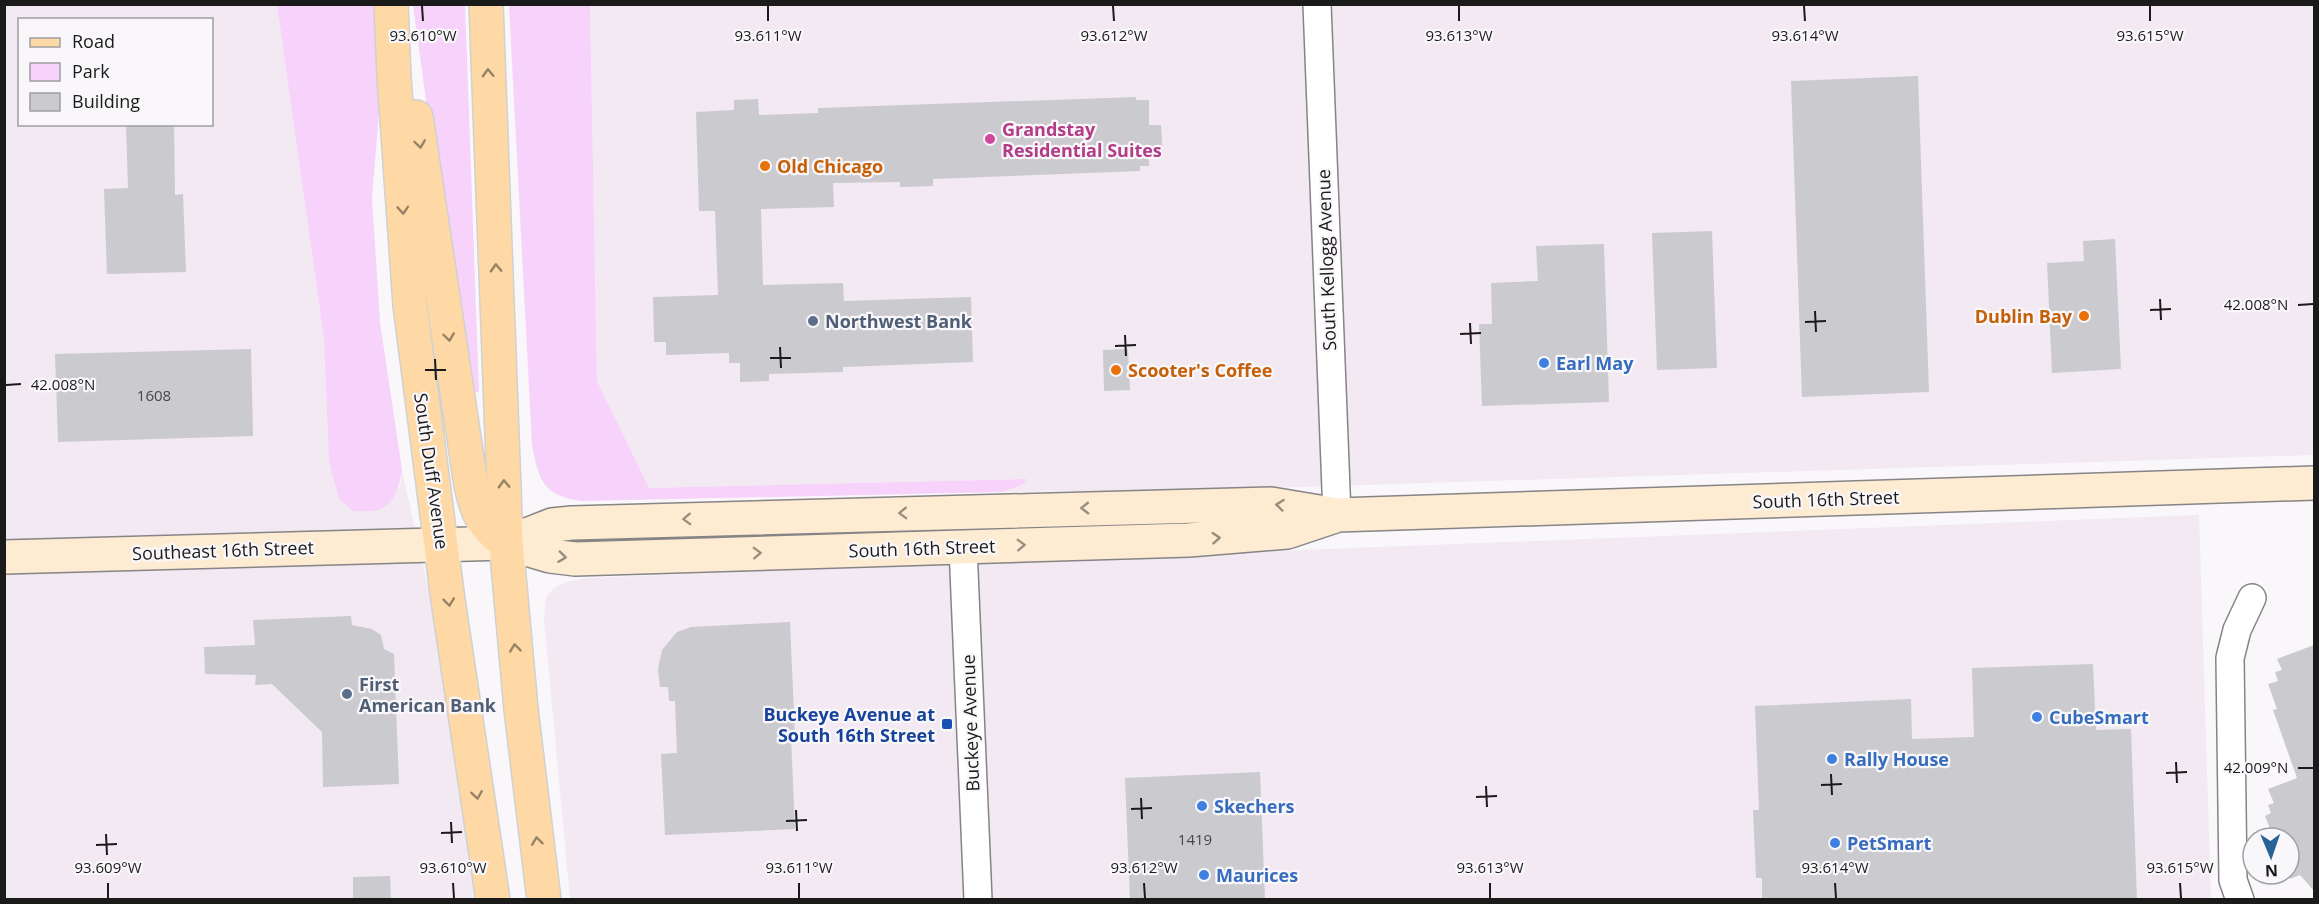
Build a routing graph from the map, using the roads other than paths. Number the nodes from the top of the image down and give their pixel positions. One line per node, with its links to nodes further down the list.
1 (392, 4): 6 (main road, one-way to 6); 7 (main road, South Duff Avenue, one-way to 7)
2 (486, 4): 6 (main road, one-way to 2)
3 (1317, 4): 5 (street, South Kellogg Avenue)
4 (2314, 483): 5 (main road, South 16th Street)
5 (1337, 515): 6 (main road, South 16th Street, one-way to 6); 8 (main road, South 16th Street, one-way to 5)
6 (506, 543): 7 (main road, South 16th Street); 8 (main road, South 16th Street, one-way to 8); 12 (main road, one-way to 6)
7 (442, 544): 9 (main road, Southeast 16th Street); 11 (main road, South Duff Avenue, one-way to 11)
8 (963, 546): 13 (street, Buckeye Avenue)
9 (4, 557)
10 (2252, 598): 14 (street)
11 (493, 900)
12 (544, 900)
13 (978, 900)
14 (2240, 900)

